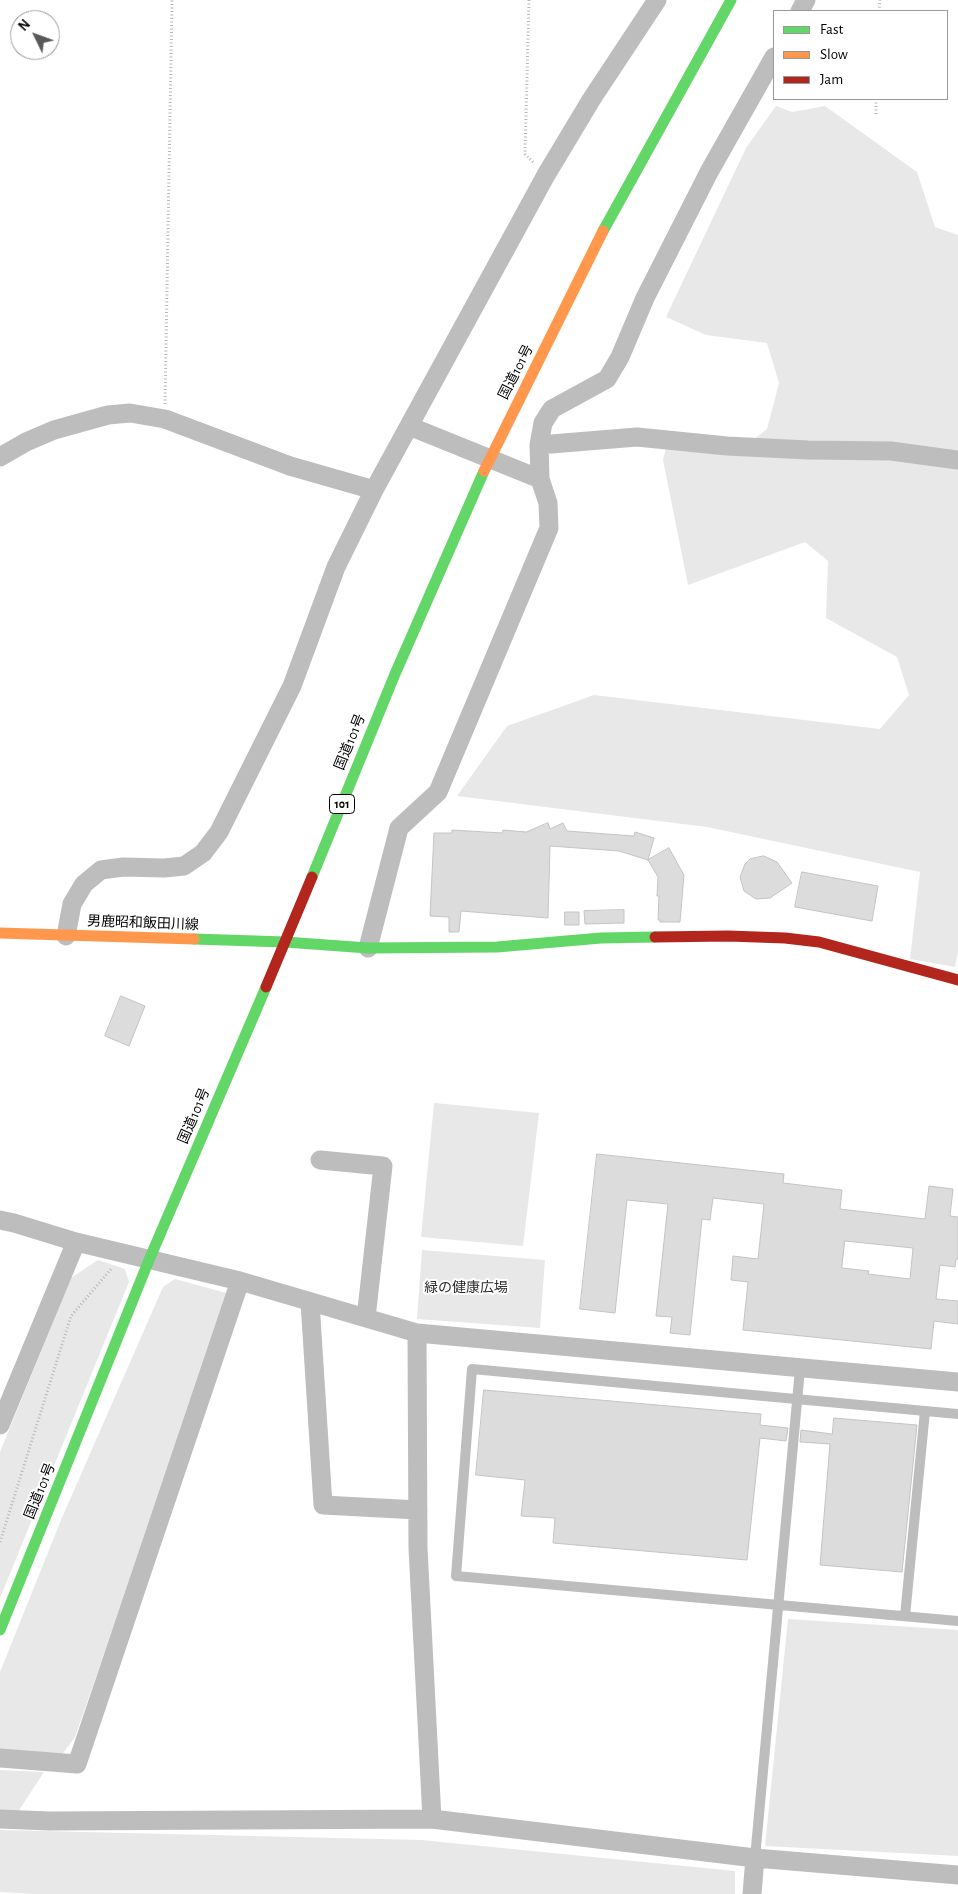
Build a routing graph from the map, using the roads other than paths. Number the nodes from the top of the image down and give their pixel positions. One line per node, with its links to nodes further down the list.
1 (657, 0): 4 (street)
2 (731, 0): 7 (main road, 国道101号 / 101)
3 (773, 58): 5 (street)
4 (409, 426): 7 (street); 10 (street)
5 (539, 444): 8 (street); 9 (street)
6 (0, 456): 10 (street)
7 (489, 459): 9 (street); 13 (main road, 国道101号 / 101)
8 (958, 460)
9 (540, 479): 14 (street)
10 (374, 490): 12 (street)
11 (0, 933): 12 (main road, 男鹿昭和飯田川線)
12 (66, 936): 13 (main road, 男鹿昭和飯田川線)
13 (285, 942): 14 (main road, 男鹿昭和飯田川線); 19 (main road, 国道101号 / 101)
14 (368, 948): 15 (main road, 男鹿昭和飯田川線)
15 (958, 980)
16 (320, 1160): 22 (street)
17 (0, 1220): 18 (street)
18 (76, 1242): 19 (street); 29 (street)
19 (149, 1260): 20 (street); 34 (main road, 国道101号 / 101)
20 (240, 1281): 21 (street); 35 (street)
21 (310, 1302): 22 (street); 30 (street)
22 (366, 1318): 23 (street)
23 (417, 1333): 24 (street); 30 (street)
24 (800, 1369): 25 (street); 26 (lane)
25 (958, 1382)
26 (797, 1399): 27 (lane); 31 (lane); 31 (lane)
27 (925, 1411): 28 (lane); 32 (lane)
28 (958, 1414)
29 (0, 1425)
30 (418, 1510): 36 (street)
31 (778, 1605): 32 (lane); 38 (lane)
32 (905, 1616): 33 (lane)
33 (958, 1621)
34 (0, 1630)
35 (0, 1758)
36 (432, 1819): 37 (street); 38 (street)
37 (0, 1820)
38 (754, 1858): 39 (street); 40 (street)
39 (958, 1875)
40 (752, 1894)

